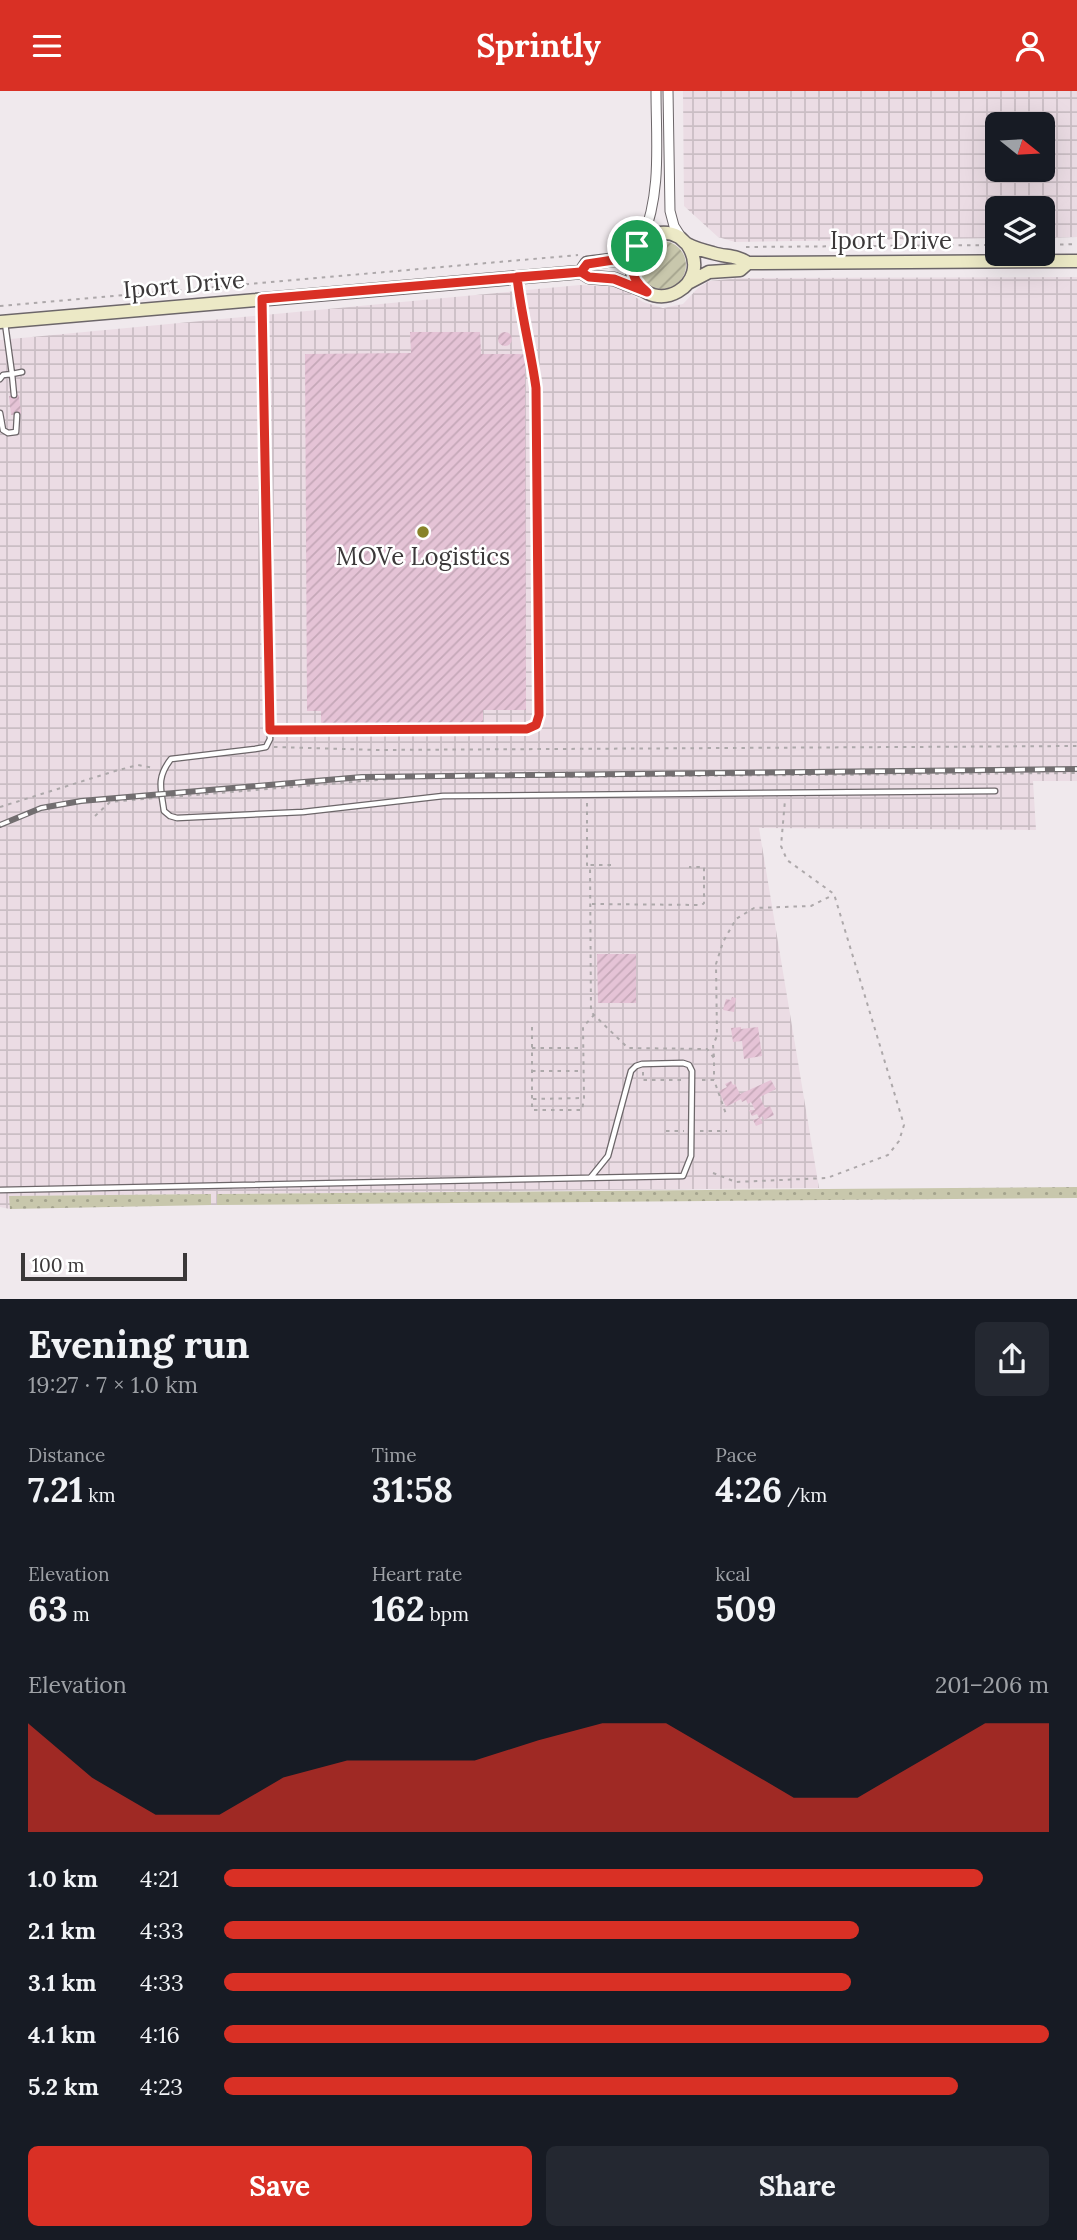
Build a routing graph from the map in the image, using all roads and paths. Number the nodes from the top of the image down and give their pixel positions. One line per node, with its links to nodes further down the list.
1 (656, 91): 4 (street)
2 (668, 91): 3 (street)
3 (686, 243): 4 (street); 11 (street, Iport Drive); 14 (street)
4 (639, 244): 12 (street, Iport Drive); 15 (street)
5 (1077, 244): 7 (path)
6 (985, 245): 8 (path)
7 (1055, 245)
8 (744, 247)
9 (586, 255): 17 (path)
10 (1077, 261): 11 (street, Iport Drive)
11 (748, 263): 14 (street, Iport Drive)
12 (581, 272): 13 (street, Iport Drive); 15 (street, Iport Drive)
13 (517, 277): 16 (street, Iport Drive); 25 (lane)
14 (688, 283): 15 (street)
15 (647, 292)
16 (262, 299): 18 (street, Iport Drive); 25 (lane)
17 (0, 306)
18 (2, 322): 20 (lane)
19 (22, 372): 20 (lane)
20 (12, 374): 21 (lane); 22 (lane)
21 (0, 379)
22 (14, 395)
23 (0, 413): 24 (lane)
24 (17, 415)
25 (270, 730): 27 (lane)
26 (1077, 746): 27 (path)
27 (266, 747): 28 (lane)
28 (162, 770): 34 (lane); 35 (path)
29 (1077, 773): 30 (path)
30 (587, 776): 33 (path); 34 (path)
31 (995, 791): 32 (lane)
32 (785, 793): 33 (lane); 40 (path)
33 (587, 795): 34 (lane); 37 (path)
34 (162, 798): 36 (path)
35 (0, 807)
36 (95, 815)
37 (590, 865): 38 (path); 41 (path)
38 (611, 865)
39 (689, 867): 41 (path)
40 (834, 894): 47 (path); 56 (path)
41 (591, 904): 42 (path)
42 (594, 1015): 45 (path); 46 (path)
43 (532, 1027): 44 (path)
44 (532, 1048): 45 (path); 50 (path)
45 (584, 1048): 49 (path)
46 (640, 1048): 47 (path); 48 (path)
47 (714, 1058): 52 (path)
48 (642, 1064): 51 (lane); 51 (path); 57 (lane)
49 (584, 1070): 50 (path); 53 (path)
50 (532, 1071): 54 (path)
51 (692, 1080): 52 (path); 57 (lane)
52 (714, 1080): 55 (path)
53 (584, 1098): 54 (path); 54 (path)
54 (532, 1099)
55 (726, 1114)
56 (713, 1173)
57 (592, 1177): 58 (lane)
58 (0, 1190)

